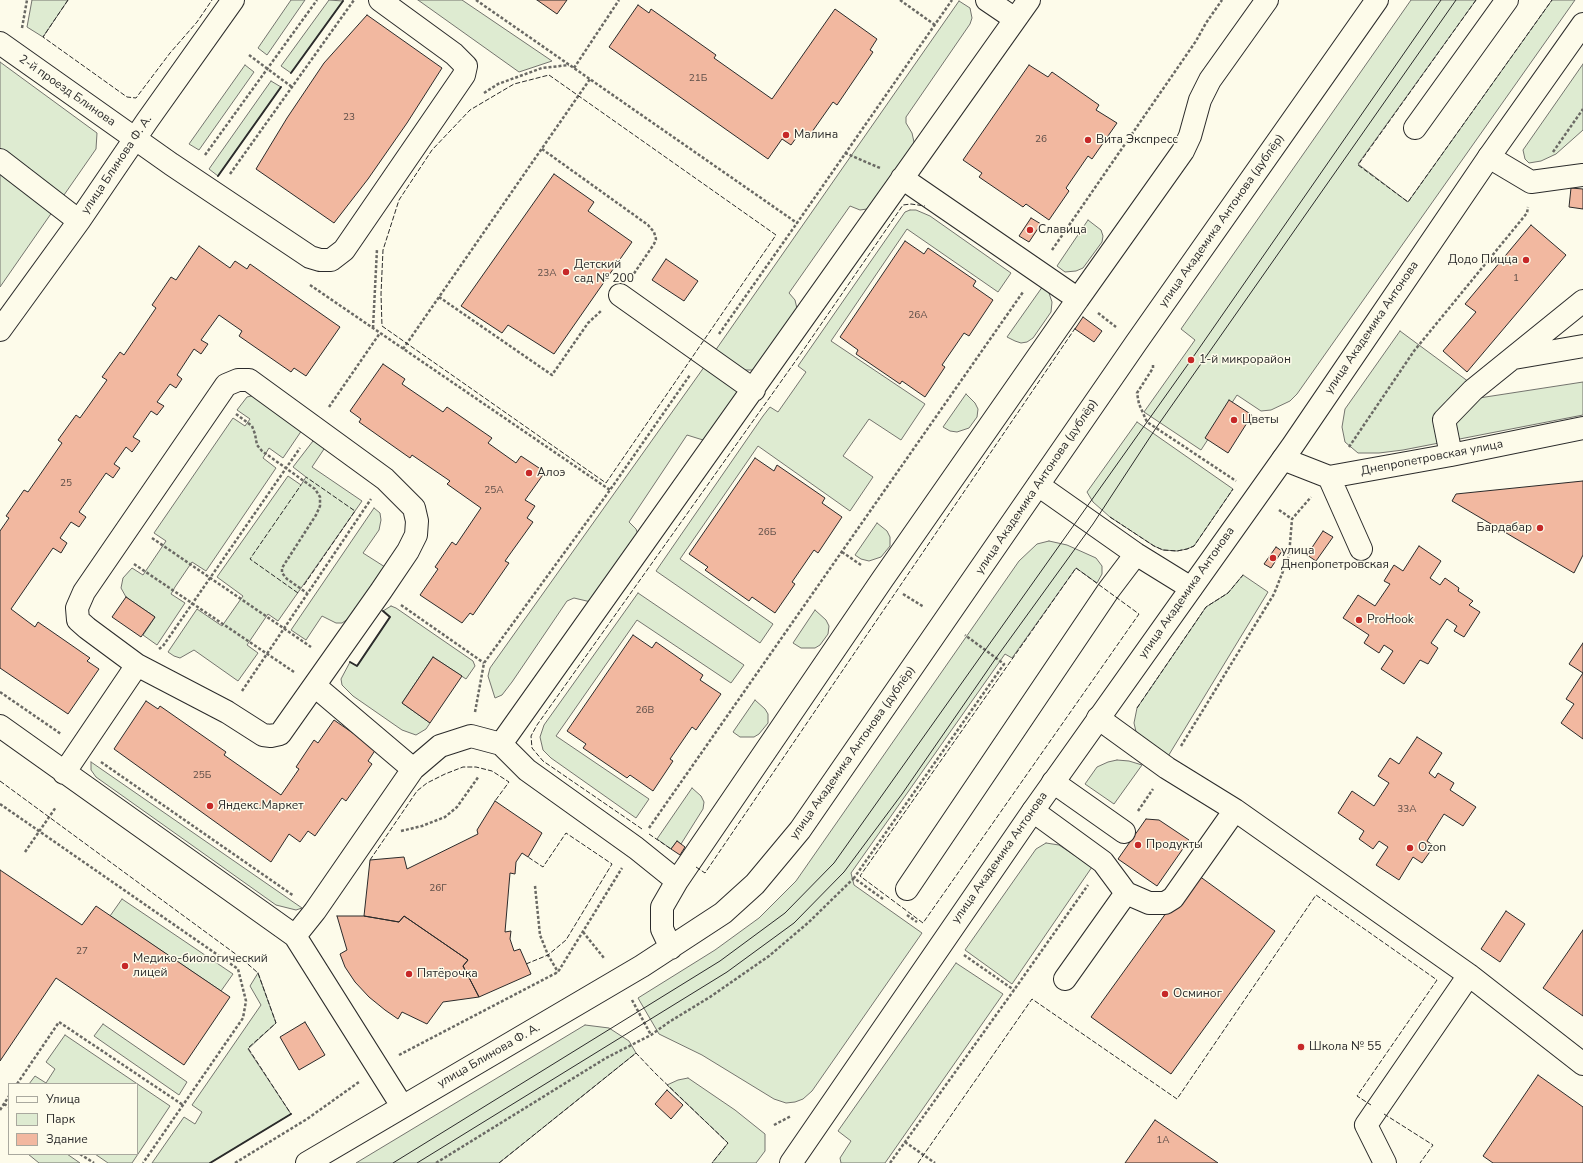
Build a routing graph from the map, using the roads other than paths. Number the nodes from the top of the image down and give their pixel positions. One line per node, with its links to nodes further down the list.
1 (233, 0): 12 (street, улица Блинова Ф. А.)
2 (380, 0): 12 (street, 2-й проезд Блинова)
3 (987, 0): 8 (street)
4 (1029, 0): 8 (street)
5 (1267, 0): 19 (street)
6 (1377, 0): 29 (street, улица Академика Антонова (дублёр))
7 (1507, 0): 11 (street)
8 (1015, 19): 16 (street)
9 (1583, 24): 13 (street, улица Академика Антонова)
10 (0, 43): 12 (street, 2-й проезд Блинова)
11 (1415, 128)
12 (135, 138): 17 (street, улица Блинова Ф. А.)
13 (1489, 157): 15 (street); 27 (street, улица Академика Антонова)
14 (0, 160): 17 (street)
15 (1583, 175)
16 (902, 178): 19 (street); 24 (street)
17 (79, 221): 21 (street, улица Блинова Ф. А.)
18 (620, 295): 24 (street)
19 (1078, 299): 44 (street)
20 (1583, 302): 23 (street)
21 (0, 330)
22 (1583, 346): 23 (street)
23 (1513, 358): 26 (street)
24 (754, 390): 37 (street)
25 (1583, 428): 26 (street, Днепропетровская улица)
26 (1451, 455): 28 (street, Днепропетровская улица)
27 (1283, 459): 28 (street); 32 (street, улица Академика Антонова)
28 (1329, 477): 30 (street)
29 (1038, 485): 31 (street); 48 (street, улица Академика Антонова (дублёр))
30 (1360, 548)
31 (1136, 554): 32 (street); 45 (street)
32 (1191, 588): 35 (street, улица Академика Антонова)
33 (137, 665): 34 (street); 34 (street); 39 (street)
34 (315, 686): 38 (street)
35 (1098, 718): 40 (street, улица Академика Антонова); 41 (street)
36 (0, 726): 39 (street)
37 (501, 744): 38 (street); 44 (street)
38 (413, 769): 47 (street)
39 (64, 773): 47 (street)
40 (1053, 782): 42 (street, улица Академика Антонова); 43 (street)
41 (1235, 810): 46 (street); 49 (street)
42 (1033, 811): 46 (street); 54 (street, улица Академика Антонова)
43 (1124, 832)
44 (677, 881): 48 (street)
45 (907, 889)
46 (1126, 893): 50 (street)
47 (296, 936): 52 (street)
48 (671, 948): 52 (street, улица Блинова Ф. А.)
49 (1469, 975): 51 (street); 55 (street)
50 (1065, 979)
51 (1583, 1064)
52 (402, 1106): 53 (street, улица Блинова Ф. А.)
53 (307, 1163)
54 (791, 1163)
55 (1385, 1163)

